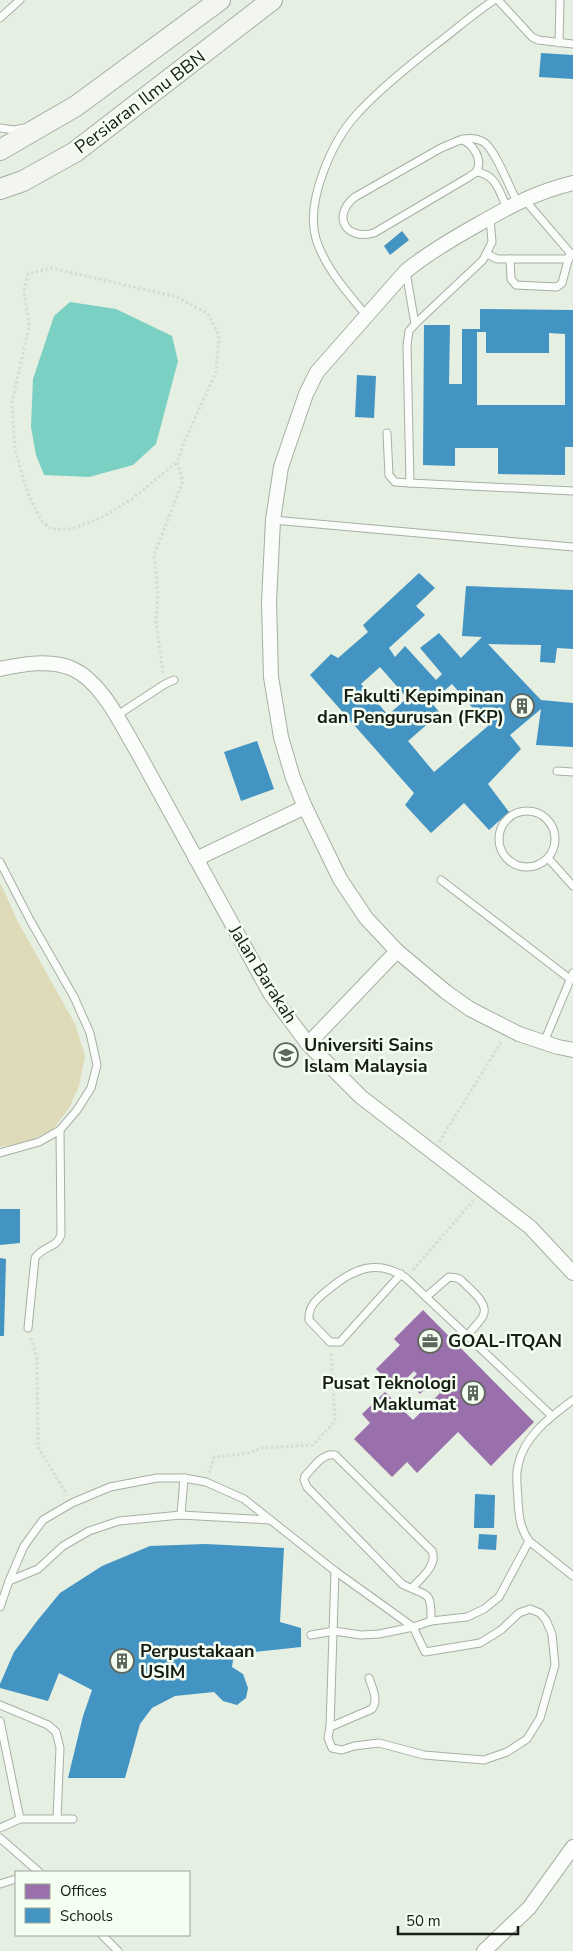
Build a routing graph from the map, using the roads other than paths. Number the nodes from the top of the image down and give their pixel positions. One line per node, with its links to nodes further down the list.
1 (20, 0): 7 (lane)
2 (220, 0): 10 (street, Persiaran Ilmu BBN)
3 (272, 0): 15 (street, Persiaran Ilmu BBN)
4 (494, 0): 25 (lane)
5 (498, 0): 8 (lane)
6 (560, 0): 8 (lane)
7 (0, 18)
8 (559, 44): 9 (lane)
9 (573, 44)
10 (58, 118): 11 (lane); 13 (street, Persiaran Ilmu BBN)
11 (0, 128)
12 (460, 140): 14 (lane); 14 (lane); 18 (lane)
13 (0, 150)
14 (476, 172): 18 (lane)
15 (23, 181): 17 (street, Persiaran Ilmu BBN); 19 (street)
16 (573, 183): 18 (street)
17 (0, 189)
18 (516, 203): 20 (street); 22 (lane)
19 (0, 205)
20 (490, 218): 21 (lane); 24 (street)
21 (487, 254): 23 (lane); 26 (lane)
22 (571, 256): 23 (lane); 23 (lane)
23 (510, 259)
24 (406, 271): 25 (street); 26 (lane)
25 (366, 315): 30 (street)
26 (415, 324): 28 (lane)
27 (387, 433): 28 (lane)
28 (410, 483): 29 (lane)
29 (573, 491)
30 (272, 520): 31 (lane); 37 (street)
31 (573, 548)
32 (0, 669): 34 (street, Jalan Barakah)
33 (174, 680): 34 (lane)
34 (116, 716): 38 (street, Jalan Barakah)
35 (557, 771): 36 (lane)
36 (573, 772)
37 (305, 807): 38 (street); 43 (street)
38 (196, 858): 46 (street, Jalan Barakah)
39 (548, 858): 39 (lane); 42 (lane)
40 (0, 862): 48 (lane)
41 (441, 880): 44 (lane)
42 (573, 886)
43 (397, 950): 45 (street); 46 (street)
44 (572, 976): 45 (lane)
45 (544, 1042): 47 (street)
46 (308, 1044): 50 (street, Jalan Barakah)
47 (573, 1050)
48 (60, 1130): 49 (lane); 53 (lane)
49 (0, 1154)
50 (573, 1273)
51 (403, 1276): 51 (lane); 52 (lane)
52 (426, 1296): 54 (lane); 54 (lane)
53 (28, 1328)
54 (468, 1335): 56 (lane)
55 (573, 1400): 56 (lane)
56 (552, 1416): 60 (lane)
57 (184, 1478): 58 (lane); 59 (lane); 63 (lane)
58 (181, 1515): 59 (lane); 63 (lane)
59 (270, 1520): 61 (lane)
60 (529, 1541): 62 (lane); 66 (lane)
61 (335, 1571): 67 (lane); 68 (lane)
62 (573, 1576)
63 (9, 1581): 65 (lane)
64 (412, 1588): 64 (lane); 66 (lane)
65 (0, 1607)
66 (431, 1621): 67 (lane)
67 (413, 1627): 68 (lane); 73 (lane)
68 (334, 1631): 69 (lane); 73 (lane)
69 (311, 1635)
70 (369, 1678): 73 (lane)
71 (0, 1705): 75 (lane)
72 (0, 1721): 74 (lane)
73 (330, 1727)
74 (20, 1818): 75 (lane); 77 (lane)
75 (57, 1818): 76 (lane)
76 (74, 1819)
77 (0, 1828)
78 (0, 1838): 80 (lane)
79 (573, 1848): 85 (street)
80 (36, 1871)
81 (15, 1879): 82 (lane)
82 (0, 1884)
83 (103, 1936): 84 (lane)
84 (118, 1951)
85 (484, 1951)

